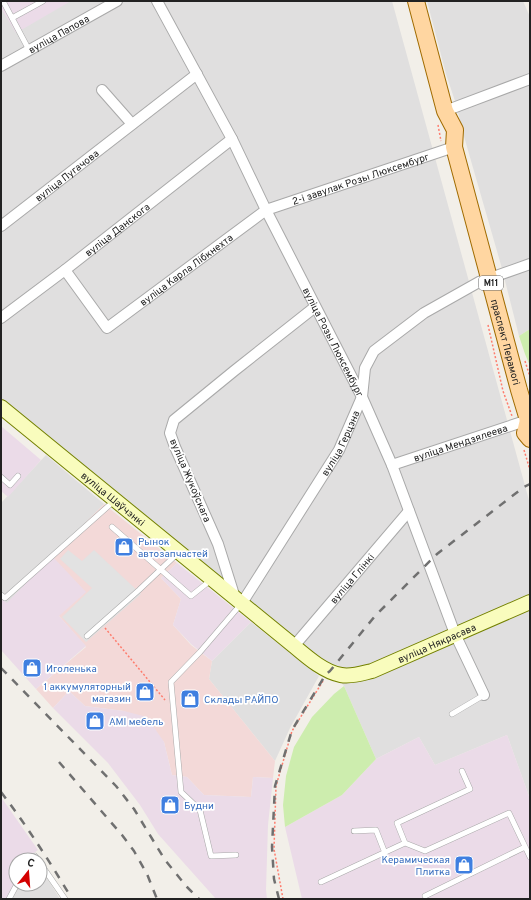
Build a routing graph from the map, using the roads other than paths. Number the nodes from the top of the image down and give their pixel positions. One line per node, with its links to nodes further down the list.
1 (4, 1): 6 (lane)
2 (43, 1): 6 (lane)
3 (116, 1): 7 (street, вуліца Папова)
4 (156, 1): 9 (street, вуліца Розы Люксембург)
5 (416, 1): 12 (main road, праспект Перамогі / М11)
6 (12, 18): 7 (lane)
7 (29, 50): 8 (street, вуліца Папова)
8 (1, 66)
9 (197, 74): 13 (street, вуліца Пугачова); 14 (street, вуліца Розы Люксембург)
10 (530, 79): 12 (street)
11 (102, 90): 13 (street)
12 (445, 111): 15 (main road, праспект Перамогі / М11)
13 (132, 124): 17 (street, вуліца Пугачова)
14 (232, 139): 16 (street, вуліца Розы Люксембург); 19 (street, вуліца Данскога)
15 (454, 147): 16 (street, 2-і завулак Розы Люксембург); 20 (main road, праспект Перамогі / М11)
16 (266, 210): 19 (street, вуліца Карла Лібкнехта); 21 (street, вуліца Розы Люксембург)
17 (1, 226)
18 (530, 264): 20 (street, вуліца Герцэна)
19 (65, 270): 22 (street, вуліца Данскога)
20 (490, 278): 23 (street, вуліца Герцэна); 25 (main road, праспект Перамогі / М11)
21 (315, 307): 23 (street, вуліца Розы Люксембург); 37 (street, вуліца Жукоўскага)
22 (1, 318)
23 (362, 397): 27 (street, вуліца Розы Люксембург); 37 (street, вуліца Герцэна)
24 (1, 407): 30 (main road, вуліца Шаўчэнкі)
25 (529, 421): 26 (main road, праспект Перамогі / М11); 27 (street, вуліца Мендзялеева)
26 (527, 444)
27 (392, 465): 31 (street, вуліца Розы Люксембург)
28 (18, 476): 29 (lane)
29 (1, 477)
30 (115, 500): 33 (main road, вуліца Шаўчэнкі); 36 (lane)
31 (409, 511): 39 (street, вуліца Розы Люксембург); 41 (street, вуліца Глінкі)
32 (112, 527): 34 (lane)
33 (179, 552): 34 (lane); 35 (main road, вуліца Шаўчэнкі)
34 (160, 570): 35 (lane); 40 (lane)
35 (212, 579): 37 (main road, вуліца Шаўчэнкі)
36 (1, 595)
37 (239, 600): 41 (main road, вуліца Шаўчэнкі); 50 (lane)
38 (530, 602): 39 (main road, вуліца Някрасава)
39 (455, 634): 42 (main road, вуліца Някрасава); 43 (street, вуліца Розы Люксембург)
40 (87, 636)
41 (294, 646): 42 (main road, вуліца Шаўчэнкі)
42 (342, 675)
43 (484, 695): 44 (lane)
44 (452, 714)
45 (462, 771): 47 (lane)
46 (354, 831): 49 (lane)
47 (405, 843): 48 (lane); 49 (lane)
48 (525, 847): 51 (lane); 54 (lane)
49 (385, 853): 53 (lane)
50 (236, 855)
51 (530, 857)
52 (48, 875): 55 (lane)
53 (321, 882)
54 (425, 896)
55 (64, 899)

